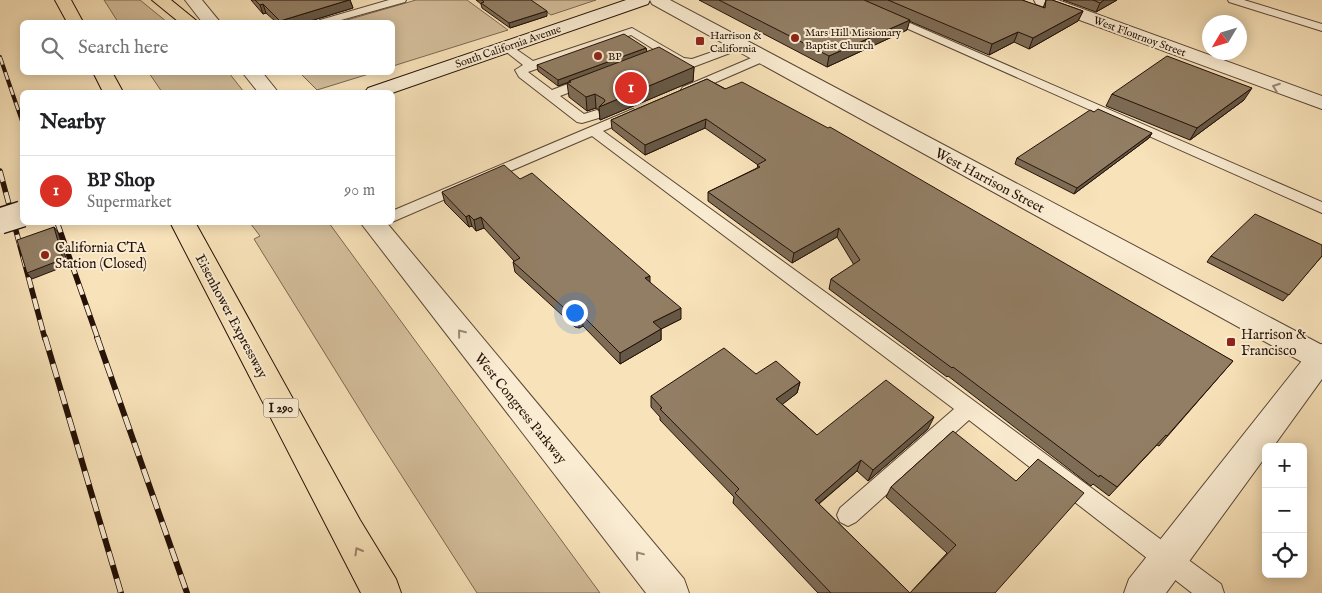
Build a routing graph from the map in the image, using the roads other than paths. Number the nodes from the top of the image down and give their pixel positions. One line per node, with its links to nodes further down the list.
1 (64, 0): 10 (highway)
2 (160, 0): 11 (highway)
3 (193, 0): 12 (street)
4 (401, 0): 13 (lane)
5 (642, 0): 16 (street, South California Avenue)
6 (658, 0): 15 (street, West Harrison Street)
7 (848, 0): 36 (lane)
8 (1042, 0): 33 (street, West Flournoy Street, one-way to 8)
9 (1233, 0): 14 (lane)
10 (75, 20)
11 (186, 20)
12 (209, 20)
13 (331, 20)
14 (1322, 28)
15 (742, 45): 19 (street, West Harrison Street); 20 (lane)
16 (506, 47): 21 (lane); 30 (street, South California Avenue)
17 (666, 52): 18 (lane); 20 (lane); 21 (lane)
18 (652, 57)
19 (763, 57): 32 (lane); 42 (street, West Harrison Street)
20 (708, 58): 26 (lane)
21 (532, 66): 31 (lane)
22 (575, 73): 27 (lane)
23 (104, 75): 28 (highway)
24 (254, 75): 29 (street)
25 (603, 76): 27 (lane)
26 (687, 78)
27 (587, 82): 31 (lane)
28 (112, 90)
29 (266, 90)
30 (381, 90)
31 (551, 95): 35 (lane)
32 (673, 96)
33 (1322, 103)
34 (647, 107): 35 (lane)
35 (595, 122): 38 (lane); 43 (lane)
36 (1322, 208)
37 (20, 215): 39 (street, bridge)
38 (395, 215)
39 (0, 222)
40 (184, 225): 46 (highway, Eisenhower Expressway / I 290, one-way to 40)
41 (382, 225): 47 (street, West Congress Parkway, one-way to 41)
42 (1321, 358): 45 (street)
43 (969, 408): 44 (lane); 45 (lane)
44 (848, 515)
45 (1168, 560): 48 (street); 49 (lane)
46 (382, 593)
47 (670, 593)
48 (1143, 593)
49 (1212, 593)

